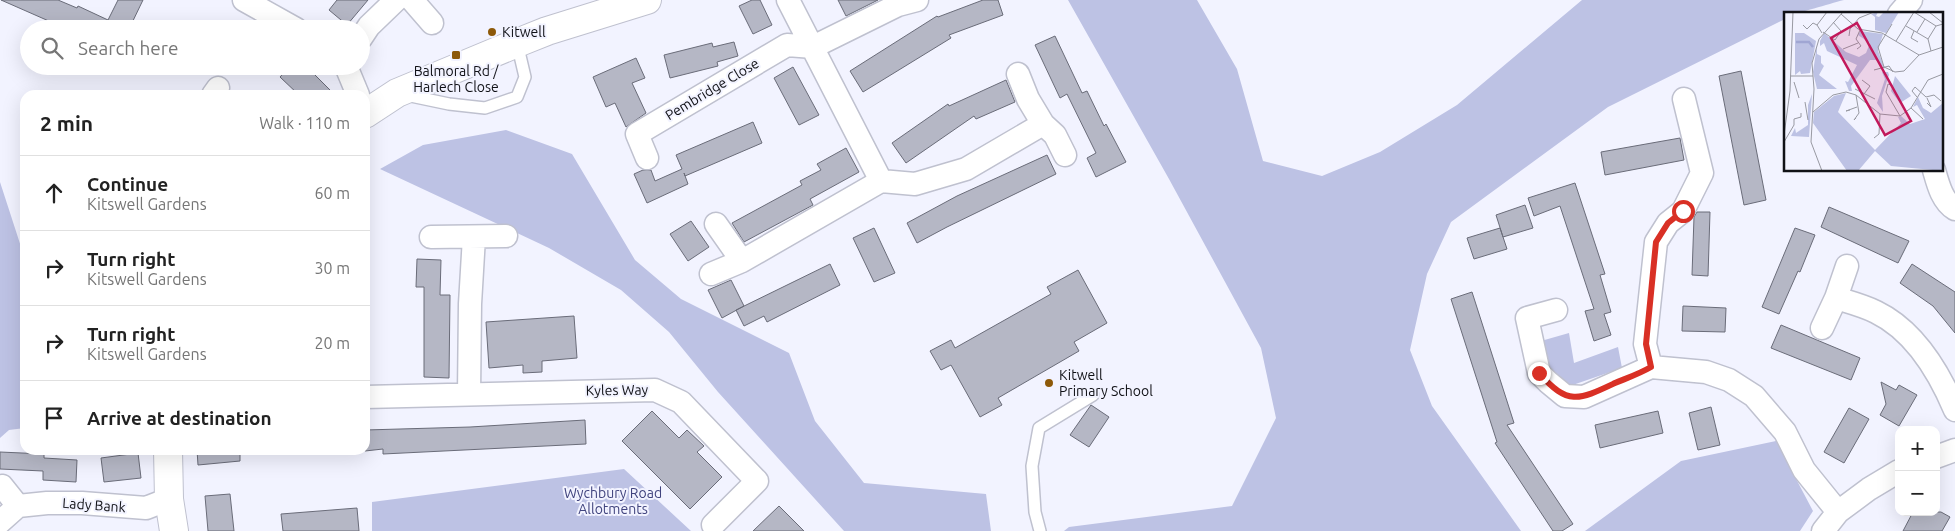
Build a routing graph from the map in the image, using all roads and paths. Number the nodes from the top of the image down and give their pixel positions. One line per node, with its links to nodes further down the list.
1 (244, 0): 10 (street)
2 (396, 0): 12 (street)
3 (412, 0): 11 (street)
4 (647, 0): 8 (street)
5 (788, 0): 14 (street)
6 (918, 0): 14 (street)
7 (1911, 0): 9 (street)
8 (619, 4): 13 (street)
9 (1901, 12)
10 (280, 20)
11 (432, 23)
12 (370, 25)
13 (517, 43): 18 (street); 18 (lane)
14 (813, 47): 23 (street, Pembridge Close); 25 (street)
15 (1018, 74): 21 (street)
16 (350, 75): 17 (street)
17 (356, 90)
18 (397, 93): 20 (street)
19 (1684, 99): 37 (street)
20 (370, 105)
21 (1043, 124): 22 (street); 25 (street)
22 (1066, 155)
23 (647, 158)
24 (1934, 171): 26 (street)
25 (881, 181): 31 (street)
26 (1955, 209)
27 (716, 224): 31 (street)
28 (474, 236): 29 (street); 30 (street); 38 (street)
29 (506, 236)
30 (431, 237)
31 (742, 261): 33 (street)
32 (1846, 266): 34 (street)
33 (711, 274)
34 (1836, 298): 36 (street); 41 (street)
35 (1556, 310): 37 (street)
36 (1822, 328)
37 (1651, 367): 49 (street)
38 (469, 394): 40 (street, Kyles Way); 51 (street, Kyles Way)
39 (1094, 395): 53 (lane)
40 (370, 397)
41 (1955, 410)
42 (1955, 450): 44 (street)
43 (168, 455): 47 (street)
44 (1940, 456)
45 (1895, 473): 49 (street)
46 (2, 486): 48 (street)
47 (169, 500): 48 (street, Lady Bank); 52 (street)
48 (18, 506): 50 (street)
49 (1838, 512): 54 (street)
50 (0, 522)
51 (713, 524)
52 (174, 531)
53 (1040, 531)
54 (1823, 531)

